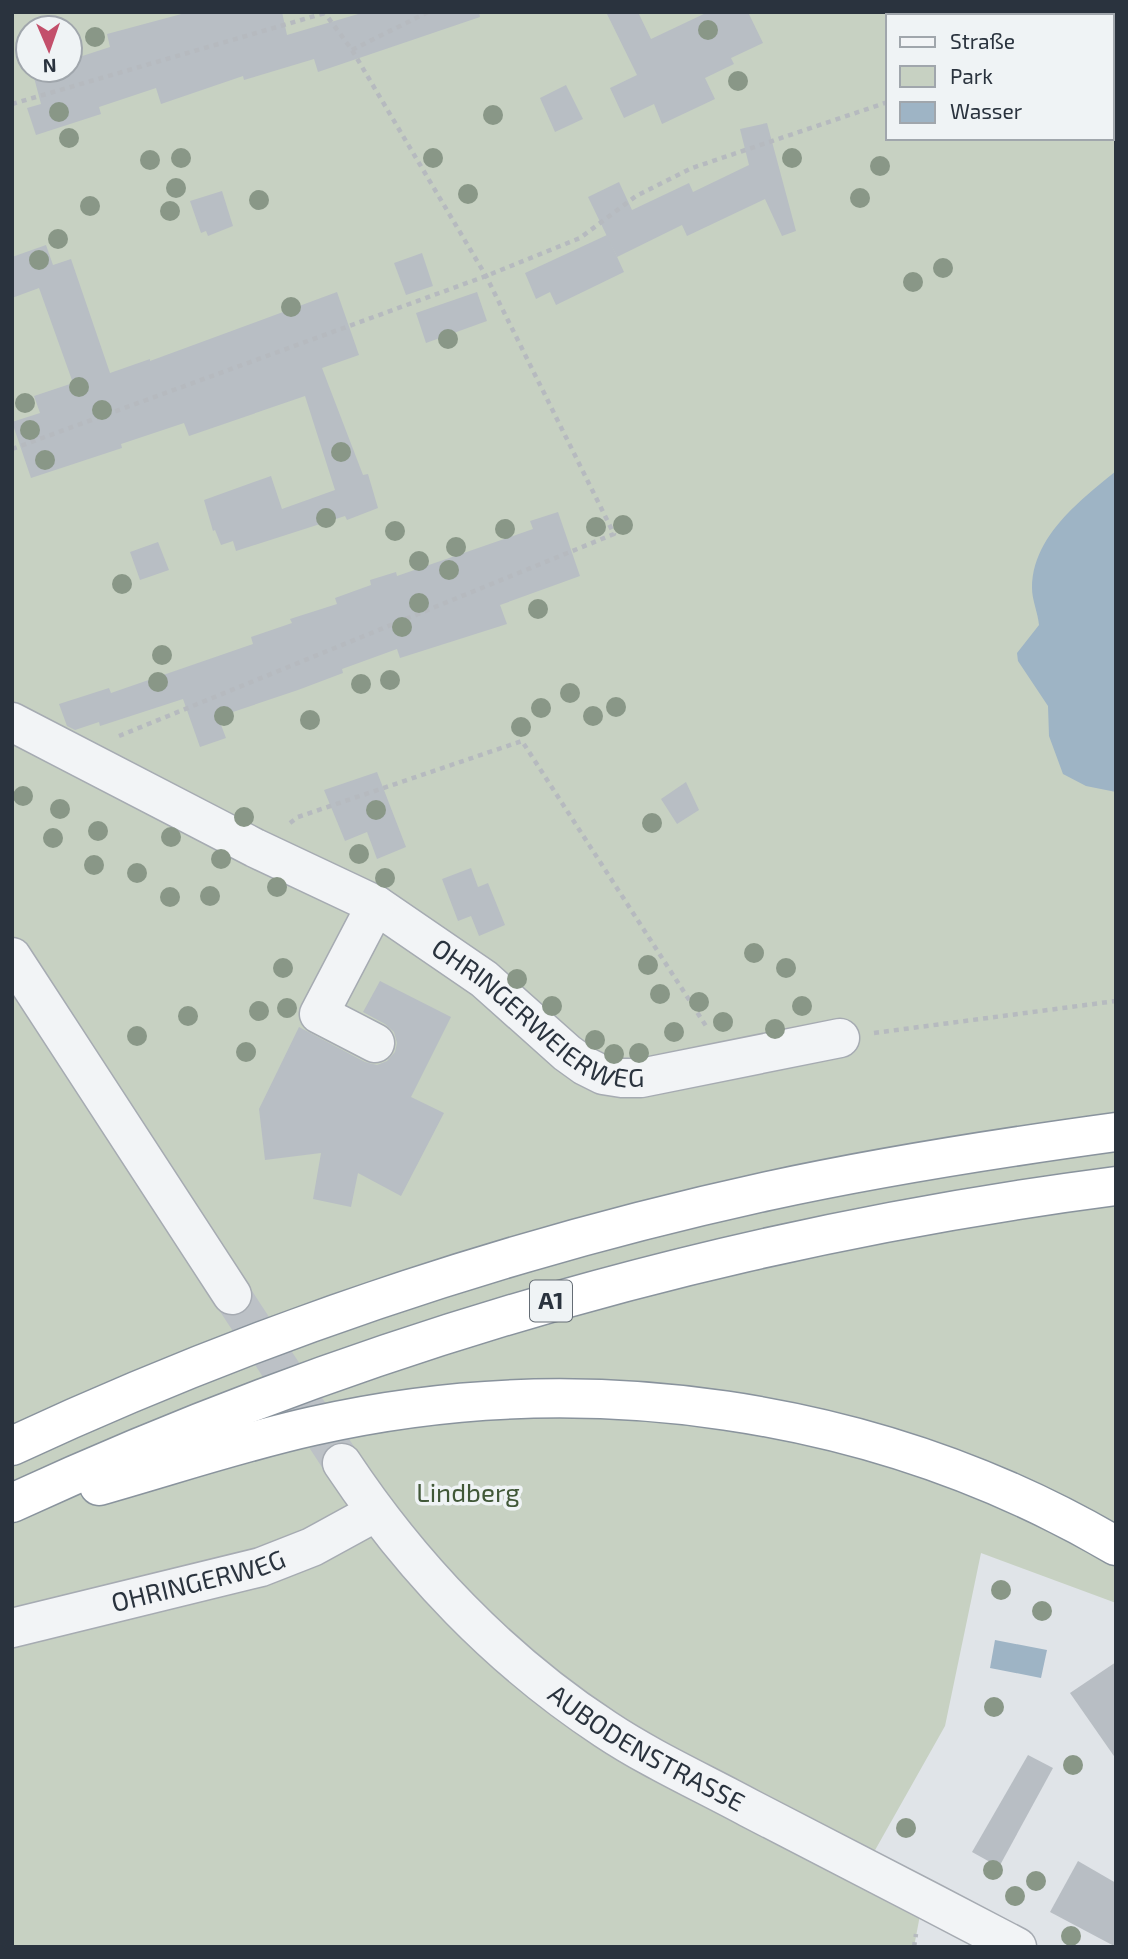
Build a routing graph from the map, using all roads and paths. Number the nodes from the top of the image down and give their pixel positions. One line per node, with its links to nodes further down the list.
1 (428, 12): 3 (path)
2 (325, 13): 3 (path); 5 (path)
3 (352, 50): 6 (path)
4 (886, 103): 6 (path)
5 (12, 104)
6 (486, 276): 7 (path); 9 (path)
7 (12, 449)
8 (12, 722): 9 (street, OHRINGERWEIERWEG)
9 (73, 756): 10 (street, OHRINGERWEIERWEG)
10 (255, 848): 11 (street, OHRINGERWEIERWEG); 16 (path)
11 (376, 905): 15 (street); 16 (street, OHRINGERWEIERWEG)
12 (12, 957): 19 (street)
13 (1116, 1000): 14 (path)
14 (840, 1038): 16 (street, OHRINGERWEIERWEG)
15 (375, 1043)
16 (723, 1061)
17 (1116, 1132): 20 (highway, A1)
18 (1116, 1186): 22 (highway, A1)
19 (232, 1295)
20 (12, 1446)
21 (342, 1463): 24 (street, AUBODENSTRASSE)
22 (12, 1503)
23 (12, 1509): 25 (highway)
24 (376, 1512): 26 (street, OHRINGERWEG); 27 (street, AUBODENSTRASSE)
25 (1116, 1546)
26 (12, 1628)
27 (1017, 1947)

